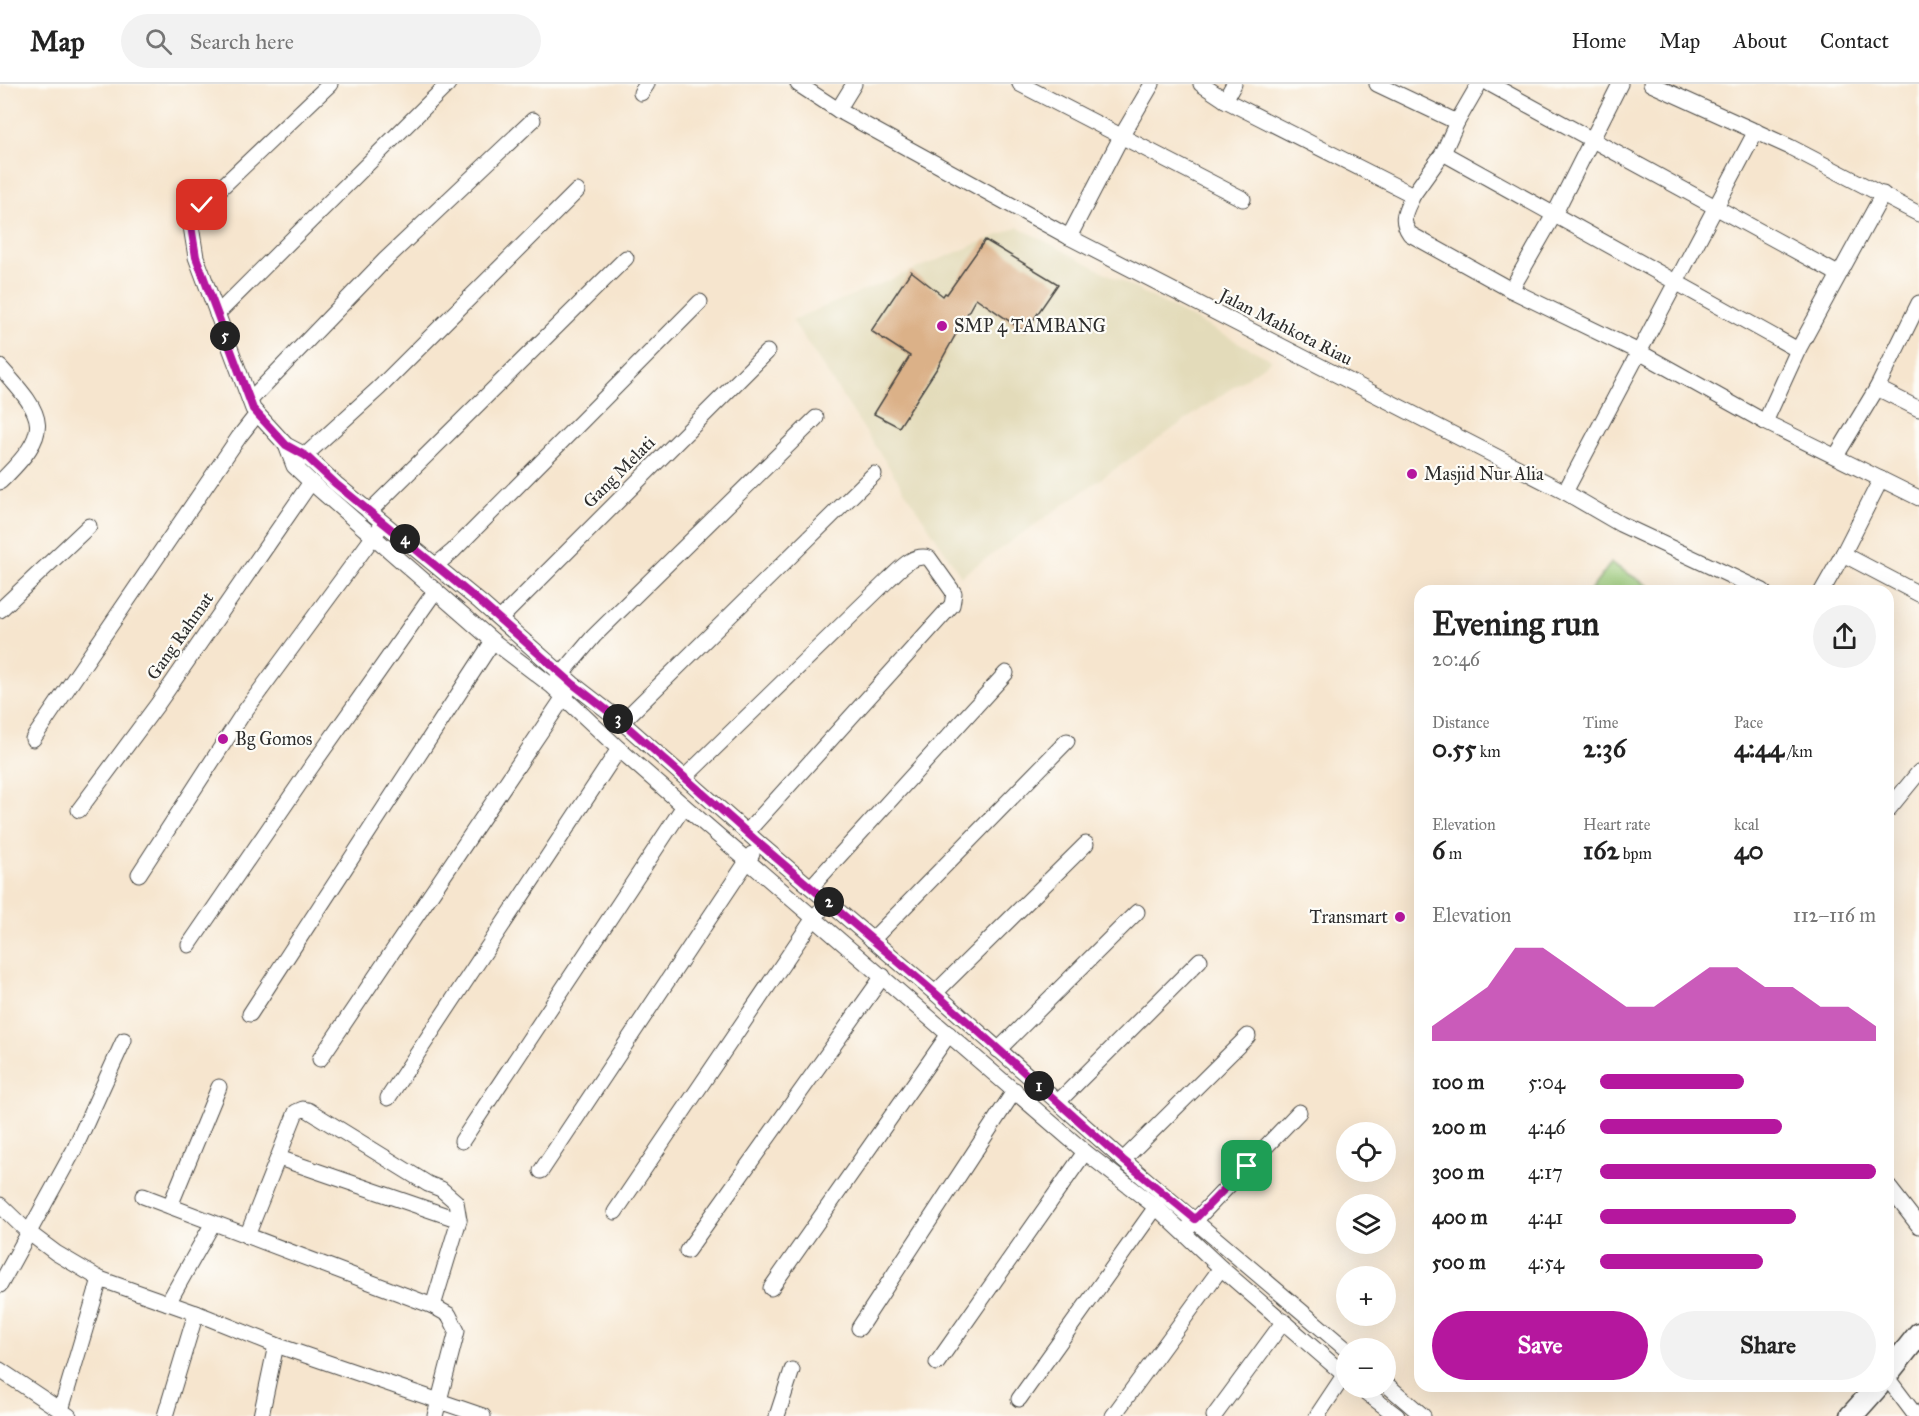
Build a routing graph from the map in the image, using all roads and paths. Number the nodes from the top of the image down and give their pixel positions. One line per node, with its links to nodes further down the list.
1 (330, 84): 36 (street)
2 (448, 84): 36 (street)
3 (798, 84): 15 (street, Jalan Mahkota Riau)
4 (854, 84): 15 (street)
5 (1020, 84): 19 (street)
6 (1152, 84): 19 (street)
7 (1201, 84): 14 (street)
8 (1234, 84): 14 (street)
9 (1377, 84): 17 (street)
10 (1479, 84): 17 (street)
11 (1490, 84): 20 (street)
12 (1620, 84): 20 (street)
13 (1651, 84): 18 (street)
14 (1225, 100): 24 (street)
15 (838, 110): 29 (street, Jalan Mahkota Riau)
16 (532, 120): 42 (street)
17 (1457, 122): 21 (street)
18 (1756, 131): 23 (street); 26 (street)
19 (1121, 137): 25 (street); 29 (street)
20 (1591, 141): 26 (street); 27 (street)
21 (1443, 153): 24 (street); 27 (street)
22 (577, 191): 47 (street)
23 (1883, 194): 28 (street); 31 (street)
24 (1413, 195): 33 (street)
25 (1243, 199)
26 (1716, 206): 31 (street); 32 (street)
27 (1555, 213): 32 (street); 33 (street)
28 (1919, 214)
29 (1069, 237): 54 (street, Jalan Mahkota Riau)
30 (626, 258): 56 (street)
31 (1838, 274): 37 (street)
32 (1676, 281): 37 (street); 39 (street)
33 (1511, 291): 39 (street)
34 (700, 302): 61 (street)
35 (1917, 312): 41 (street)
36 (217, 314): 42 (street)
37 (1798, 350): 45 (street)
38 (767, 352): 67 (street, Gang Melati)
39 (1639, 352): 45 (street); 54 (street)
40 (0, 367): 52 (street)
41 (1877, 388): 43 (street); 48 (street)
42 (254, 407): 46 (street); 73 (street)
43 (1919, 409)
44 (816, 418): 70 (street)
45 (1765, 422): 48 (street)
46 (286, 445): 47 (street); 49 (street)
47 (306, 456): 49 (street); 56 (street)
48 (1836, 456): 51 (street)
49 (294, 466): 53 (street)
50 (874, 474): 72 (street)
51 (1881, 479): 55 (street); 60 (street)
52 (0, 482)
53 (311, 482): 59 (street); 80 (street, Gang Rahmat)
54 (1565, 492): 62 (street, Jalan Mahkota Riau)
55 (1919, 498)
56 (369, 512): 57 (street)
57 (384, 522): 59 (street); 61 (street)
58 (89, 526): 66 (street)
59 (374, 536): 64 (street); 85 (street)
60 (1843, 554): 63 (street); 65 (street)
61 (436, 565): 67 (street)
62 (1750, 585)
63 (1825, 585)
64 (436, 590): 68 (street); 91 (street)
65 (1919, 594)
66 (0, 610)
67 (500, 619): 70 (street)
68 (494, 640): 70 (street); 95 (street)
69 (1006, 673): 86 (street)
70 (562, 681): 71 (street); 72 (street)
71 (563, 697): 75 (street); 100 (street)
72 (622, 722): 77 (street)
73 (33, 739)
74 (1067, 741): 90 (street)
75 (619, 749): 79 (street); 103 (street)
76 (1919, 772): 78 (street)
77 (685, 777): 81 (street); 81 (street)
78 (1894, 803)
79 (684, 806): 84 (street); 106 (street)
80 (79, 810)
81 (747, 832): 83 (street)
82 (1086, 844): 94 (street)
83 (761, 845): 84 (street); 86 (street)
84 (747, 860): 89 (street); 110 (street)
85 (140, 874)
86 (811, 887): 87 (street)
87 (829, 902): 89 (street); 90 (street)
88 (1137, 912): 99 (street)
89 (813, 918): 93 (street); 117 (street)
90 (872, 940): 94 (street)
91 (189, 945)
92 (1200, 960): 104 (street)
93 (883, 976): 96 (street); 125 (street)
94 (935, 993): 99 (street)
95 (250, 1014)
96 (949, 1034): 102 (street); 129 (street)
97 (1248, 1036): 109 (street)
98 (124, 1040): 122 (street)
99 (998, 1050): 104 (street)
100 (320, 1059)
101 (219, 1087): 115 (street)
102 (1015, 1090): 107 (street); 134 (street)
103 (388, 1098)
104 (1058, 1102): 109 (street)
105 (1299, 1112): 118 (street)
106 (462, 1141)
107 (1086, 1152): 111 (street); 138 (street)
108 (279, 1158): 119 (street); 119 (street); 124 (street)
109 (1128, 1164): 111 (street); 118 (street)
110 (541, 1171)
111 (1124, 1181): 116 (street)
112 (1894, 1194): 121 (street)
113 (143, 1196): 115 (street)
114 (0, 1205): 122 (street)
115 (170, 1206): 120 (street)
116 (1156, 1208): 123 (street); 148 (street)
117 (615, 1212)
118 (1195, 1219): 123 (street); 136 (street)
119 (459, 1220): 131 (street)
120 (213, 1223): 124 (street); 130 (street)
121 (1919, 1226)
122 (28, 1232): 127 (street); 128 (street)
123 (1184, 1233): 126 (street)
124 (247, 1236): 131 (street)
125 (687, 1251)
126 (1221, 1268): 133 (street); 156 (street)
127 (100, 1279): 130 (street); 150 (street)
128 (0, 1285)
129 (771, 1288)
130 (168, 1303): 132 (street)
131 (433, 1306): 149 (street)
132 (196, 1313): 137 (street); 151 (street)
133 (1284, 1321): 139 (street); 157 (street)
134 (859, 1328)
135 (1919, 1334): 140 (main road)
136 (1336, 1341)
137 (276, 1345): 149 (street); 152 (street)
138 (937, 1363)
139 (1336, 1365)
140 (1894, 1365)
141 (0, 1370): 150 (street)
142 (792, 1370): 155 (street)
143 (1336, 1388): 158 (street)
144 (1894, 1388): 162 (street)
145 (1873, 1392): 161 (main road)
146 (1396, 1393): 160 (street)
147 (1373, 1398): 159 (street)
148 (1019, 1399)
149 (439, 1400): 153 (street); 154 (street)
150 (65, 1413)
151 (165, 1416)
152 (261, 1416)
153 (435, 1416)
154 (483, 1416)
155 (777, 1416)
156 (1113, 1416)
157 (1214, 1416)
158 (1317, 1416)
159 (1397, 1416)
160 (1423, 1416)
161 (1851, 1416)
162 (1916, 1416)

